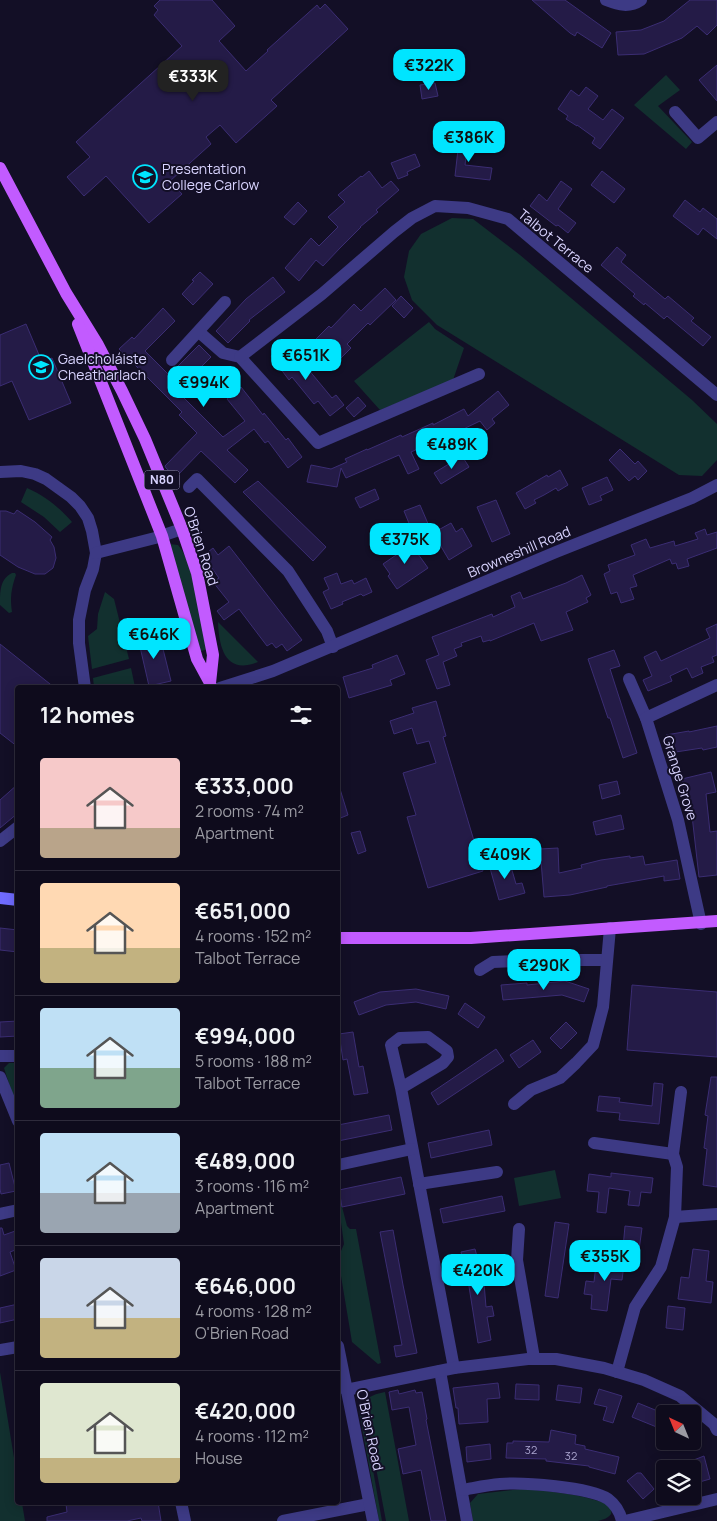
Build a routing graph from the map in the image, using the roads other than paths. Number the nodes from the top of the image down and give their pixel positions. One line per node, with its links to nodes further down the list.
1 (606, 0): 2 (street)
2 (641, 0)
3 (675, 112): 4 (street)
4 (717, 122)
5 (0, 168): 6 (main road, O'Brien Road / N80)
6 (66, 293): 16 (main road, O'Brien Road / N80); 17 (main road, O'Brien Road / N80)
7 (225, 302): 8 (street)
8 (199, 332): 9 (street); 10 (street)
9 (240, 357): 11 (street); 12 (street, Talbot Terrace)
10 (172, 360)
11 (479, 374)
12 (717, 395)
13 (0, 472): 18 (street)
14 (717, 485): 19 (street, Browneshill Road)
15 (189, 487): 19 (street)
16 (182, 530): 17 (street); 23 (main road, O'Brien Road / N80)
17 (162, 536): 18 (street); 22 (main road, O'Brien Road / N80)
18 (96, 553): 21 (street)
19 (333, 647): 24 (street, Browneshill Road)
20 (629, 679): 26 (street, Grange Grove)
21 (85, 685)
22 (213, 685)
23 (214, 685)
24 (218, 685)
25 (717, 685): 26 (street)
26 (646, 718): 32 (street, Grange Grove)
27 (15, 829): 28 (street)
28 (0, 841)
29 (0, 898): 30 (main road)
30 (15, 900)
31 (717, 921): 32 (main road)
32 (700, 924): 33 (main road)
33 (610, 928): 34 (main road); 35 (street)
34 (340, 936)
35 (607, 960): 36 (street); 42 (street)
36 (480, 970)
37 (0, 1056): 38 (street)
38 (15, 1056)
39 (0, 1077): 43 (street)
40 (401, 1088): 40 (street); 45 (street)
41 (680, 1092): 46 (street)
42 (514, 1104)
43 (15, 1114)
44 (594, 1143): 46 (street)
45 (412, 1149): 47 (street); 49 (street)
46 (673, 1154): 53 (street)
47 (340, 1165)
48 (497, 1172): 49 (street)
49 (419, 1184): 59 (street)
50 (15, 1211): 51 (street)
51 (0, 1214)
52 (717, 1214): 53 (street)
53 (675, 1217): 61 (street)
54 (519, 1229): 58 (street)
55 (15, 1348): 56 (street)
56 (0, 1350)
57 (340, 1357): 62 (street, O'Brien Road)
58 (534, 1358): 59 (street); 61 (street)
59 (454, 1368): 60 (street)
60 (440, 1371): 62 (street); 64 (street)
61 (617, 1372): 63 (street)
62 (346, 1390): 66 (street, O'Brien Road)
63 (717, 1430)
64 (462, 1490): 71 (street); 72 (street)
65 (717, 1499): 72 (street)
66 (369, 1504): 69 (street); 70 (street, O'Brien Road)
67 (182, 1505): 68 (street)
68 (185, 1521)
69 (283, 1521)
70 (373, 1521)
71 (467, 1521)
72 (624, 1521)

